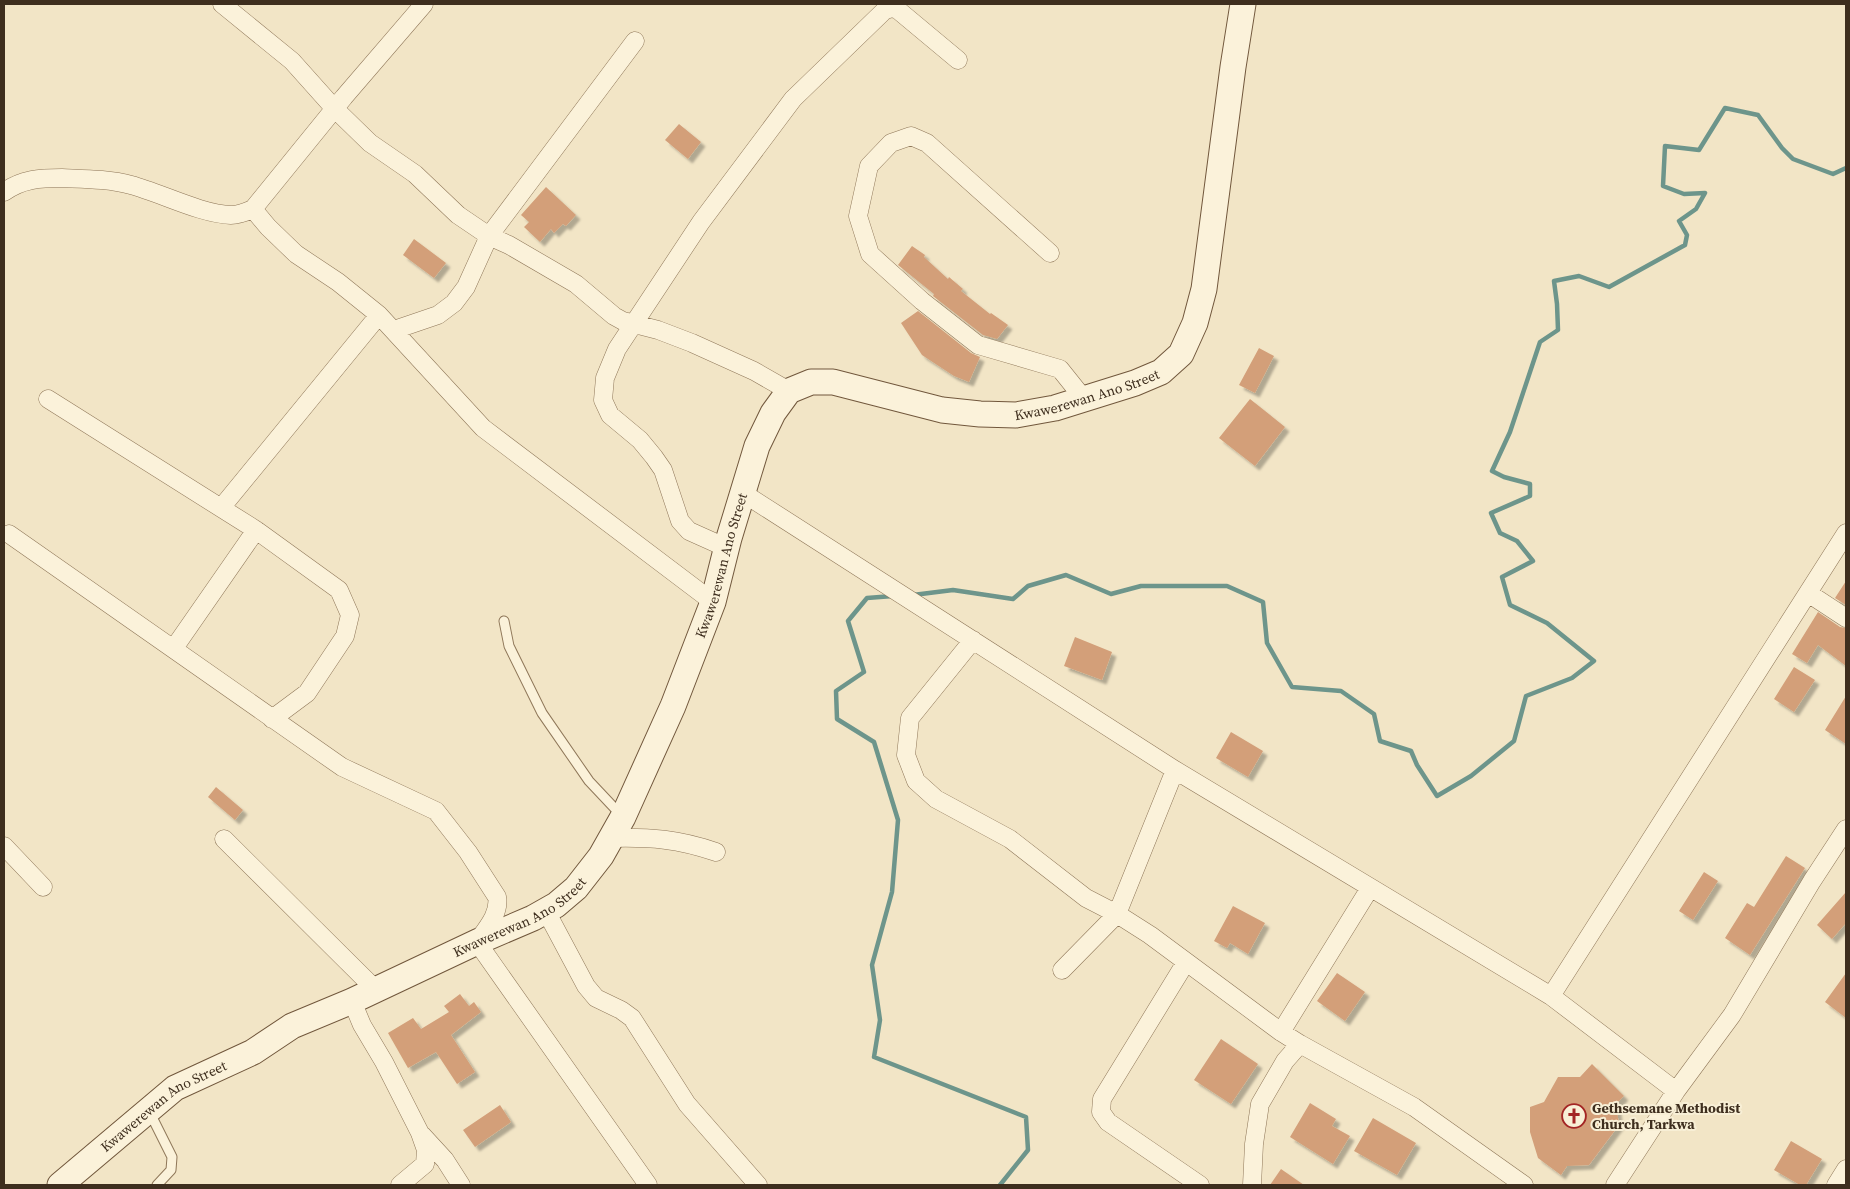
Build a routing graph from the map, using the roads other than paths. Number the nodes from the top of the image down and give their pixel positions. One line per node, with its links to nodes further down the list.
1 (222, 4): 6 (street)
2 (424, 4): 6 (street)
3 (1243, 4): 16 (street, Kwawerewan Ano Street)
4 (635, 40): 9 (street)
5 (958, 60): 12 (street)
6 (334, 108): 8 (street); 9 (street)
7 (4, 192): 8 (street)
8 (253, 209): 11 (street)
9 (489, 236): 12 (street); 13 (street)
10 (1050, 253): 16 (street)
11 (379, 314): 13 (street); 18 (street)
12 (634, 325): 14 (street); 22 (street)
13 (394, 330): 24 (street)
14 (789, 391): 16 (street, Kwawerewan Ano Street); 17 (street, Kwawerewan Ano Street)
15 (48, 399): 18 (street)
16 (1084, 399)
17 (743, 493): 22 (street, Kwawerewan Ano Street); 27 (street)
18 (221, 508): 19 (street)
19 (256, 530): 28 (street); 29 (street)
20 (1846, 533): 23 (street)
21 (9, 534): 28 (street)
22 (727, 548): 24 (street, Kwawerewan Ano Street)
23 (1808, 593): 25 (street); 45 (street)
24 (714, 602): 31 (street, Kwawerewan Ano Street)
25 (1846, 618)
26 (504, 621): 31 (lane)
27 (972, 640): 30 (street); 40 (street)
28 (174, 648): 29 (street)
29 (272, 719): 41 (street)
30 (1175, 770): 38 (street); 40 (street)
31 (623, 817): 33 (street, Kwawerewan Ano Street)
32 (1846, 829): 49 (street)
33 (611, 838): 36 (street); 39 (street, Kwawerewan Ano Street)
34 (224, 839): 44 (street)
35 (4, 846): 37 (street)
36 (716, 852)
37 (42, 887)
38 (1370, 888): 45 (street); 47 (street)
39 (546, 912): 41 (street, Kwawerewan Ano Street); 58 (street)
40 (1117, 914): 42 (street); 43 (street)
41 (477, 942): 44 (street, Kwawerewan Ano Street); 57 (street)
42 (1186, 962): 47 (street); 59 (street)
43 (1062, 970)
44 (375, 989): 46 (street, Kwawerewan Ano Street)
45 (1551, 996): 49 (street)
46 (352, 1001): 50 (street, Kwawerewan Ano Street); 51 (street)
47 (1281, 1032): 48 (street)
48 (1300, 1044): 60 (street); 61 (street)
49 (1676, 1091): 62 (street)
50 (149, 1110): 53 (street, Kwawerewan Ano Street); 54 (lane)
51 (420, 1133): 55 (street); 56 (street)
52 (1846, 1169): 63 (street)
53 (67, 1184)
54 (157, 1185)
55 (400, 1185)
56 (461, 1185)
57 (648, 1185)
58 (758, 1185)
59 (1200, 1185)
60 (1252, 1185)
61 (1524, 1185)
62 (1615, 1185)
63 (1836, 1185)

